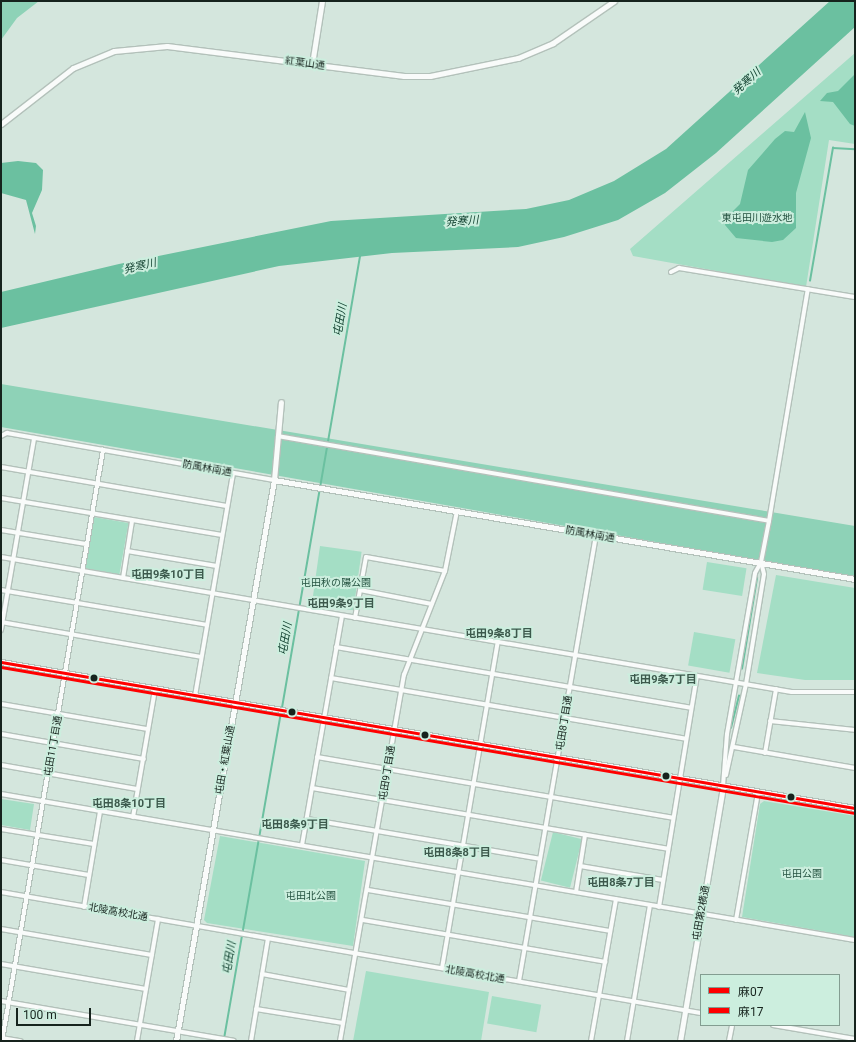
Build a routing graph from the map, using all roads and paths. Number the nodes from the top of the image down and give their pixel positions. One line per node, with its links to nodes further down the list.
1 (322, 1): 3 (street)
2 (614, 1): 3 (street, 紅葉山通)
3 (312, 64): 4 (street, 紅葉山通)
4 (1, 124)
5 (671, 272): 6 (street)
6 (808, 289): 7 (street); 24 (street)
7 (855, 297)
8 (282, 402): 10 (street, 屯田・紅葉山通)
9 (1, 436): 11 (street, 防風林南通)
10 (278, 436): 16 (street, 屯田・紅葉山通); 24 (street)
11 (34, 438): 12 (street, 防風林南通); 14 (street)
12 (103, 450): 15 (street, 防風林南通); 17 (street, 屯田11丁目通)
13 (1, 467): 14 (street)
14 (28, 472): 17 (street); 19 (street)
15 (232, 473): 16 (street, 防風林南通); 20 (street)
16 (274, 480): 21 (street, 防風林南通); 43 (street, 屯田・紅葉山通)
17 (97, 484): 20 (street); 22 (street, 屯田11丁目通)
18 (1, 498): 19 (street)
19 (23, 502): 22 (street); 26 (street)
20 (227, 506): 28 (street)
21 (457, 511): 27 (street, 防風林南通); 36 (street, 屯田9丁目通)
22 (92, 514): 23 (street); 29 (street, 屯田11丁目通)
23 (132, 520): 28 (street); 30 (street)
24 (769, 521): 33 (street)
25 (1, 530): 26 (street)
26 (18, 532): 29 (street); 32 (street)
27 (596, 535): 33 (street, 防風林南通); 55 (street, 屯田8丁目通)
28 (222, 536): 34 (street)
29 (86, 544): 35 (street, 屯田11丁目通)
30 (127, 551): 34 (street); 37 (street)
31 (1, 557): 32 (street)
32 (13, 559): 35 (street); 41 (street)
33 (761, 562): 38 (street, 防風林南通); 63 (street); 64 (street)
34 (217, 566): 42 (street)
35 (82, 571): 37 (street); 44 (street, 屯田11丁目通)
36 (445, 571): 40 (street); 45 (street, 屯田9丁目通)
37 (122, 578): 42 (street)
38 (855, 579)
39 (1, 590): 41 (street)
40 (360, 590): 45 (street); 47 (street)
41 (8, 592): 44 (street); 48 (street)
42 (212, 593): 43 (street); 49 (street)
43 (252, 600): 46 (street); 71 (street, 屯田・紅葉山通)
44 (77, 603): 49 (street); 52 (street, 屯田11丁目通)
45 (432, 604): 50 (street, 屯田9丁目通)
46 (342, 616): 47 (street); 54 (street)
47 (355, 618): 50 (street)
48 (2, 622): 51 (street); 52 (street)
49 (207, 625): 56 (street)
50 (419, 628): 53 (street); 57 (street, 屯田9丁目通)
51 (1, 630)
52 (72, 634): 56 (street); 59 (street, 屯田11丁目通)
53 (498, 642): 55 (street); 60 (street)
54 (336, 647): 57 (street); 62 (street)
55 (576, 655): 61 (street); 65 (street, 屯田8丁目通)
56 (202, 656): 70 (street)
57 (407, 660): 60 (street); 68 (street, 屯田9丁目通)
58 (1, 662): 59 (street)
59 (65, 674): 66 (street); 75 (street, 屯田11丁目通)
60 (493, 674): 65 (street); 73 (street)
61 (697, 676): 63 (street); 74 (street)
62 (331, 678): 68 (street); 76 (street)
63 (736, 682): 64 (street); 97 (street)
64 (746, 684): 67 (street); 86 (street)
65 (569, 687): 74 (street); 77 (street, 屯田8丁目通)
66 (155, 689): 70 (street); 79 (street)
67 (776, 689): 69 (street); 78 (street)
68 (401, 691): 73 (street); 80 (street, 屯田9丁目通)
69 (855, 692)
70 (195, 696): 71 (street)
71 (235, 703): 76 (street); 113 (street, 屯田・紅葉山通)
72 (1, 704): 75 (street)
73 (487, 705): 77 (street); 85 (street)
74 (692, 708): 83 (street)
75 (58, 714): 79 (street); 84 (street, 屯田11丁目通)
76 (324, 718): 80 (street); 89 (street)
77 (564, 719): 83 (street); 88 (street, 屯田8丁目通)
78 (770, 721): 81 (street); 87 (street)
79 (148, 729): 90 (street)
80 (394, 729): 85 (street); 93 (street, 屯田9丁目通)
81 (855, 730)
82 (1, 734): 84 (street)
83 (686, 739): 95 (street)
84 (53, 744): 90 (street); 94 (street, 屯田11丁目通)
85 (481, 744): 88 (street); 96 (street)
86 (734, 747): 87 (street); 97 (street)
87 (765, 752): 92 (street)
88 (558, 757): 95 (street); 102 (street, 屯田8丁目通)
89 (317, 758): 93 (street); 98 (street)
90 (144, 759): 99 (street)
91 (1, 765): 94 (street)
92 (855, 768)
93 (388, 770): 96 (street); 103 (street, 屯田9丁目通)
94 (48, 773): 99 (street); 104 (street, 屯田11丁目通)
95 (680, 778): 97 (street); 109 (street)
96 (474, 784): 102 (street); 107 (street)
97 (724, 786): 100 (street); 139 (street, 屯田第2横通)
98 (312, 788): 103 (street); 110 (street)
99 (137, 789): 108 (street)
100 (758, 792): 105 (street); 143 (street)
101 (1, 794): 104 (street)
102 (551, 797): 109 (street); 111 (street, 屯田8丁目通)
103 (383, 800): 107 (street); 114 (street, 屯田9丁目通)
104 (43, 801): 106 (street); 115 (street, 屯田11丁目通)
105 (855, 808)
106 (100, 811): 108 (street); 117 (street)
107 (468, 815): 111 (street); 119 (street)
108 (133, 817): 113 (street)
109 (673, 818): 120 (street)
110 (307, 819): 114 (street); 118 (street)
111 (546, 828): 116 (street); 122 (street, 屯田8丁目通)
112 (1, 829): 115 (street)
113 (213, 830): 118 (street); 144 (street, 屯田・紅葉山通)
114 (377, 831): 119 (street); 121 (street, 屯田9丁目通)
115 (37, 834): 117 (street); 124 (street, 屯田11丁目通)
116 (585, 835): 120 (street); 125 (street)
117 (94, 844): 127 (street)
118 (302, 845): 121 (street)
119 (463, 846): 122 (street); 126 (street)
120 (668, 849): 128 (street)
121 (373, 858): 126 (street); 130 (street, 屯田9丁目通)
122 (540, 859): 129 (street, 屯田8丁目通)
123 (1, 860): 124 (street)
124 (32, 865): 127 (street); 133 (street, 屯田11丁目通)
125 (580, 866): 128 (street); 132 (street)
126 (458, 872): 129 (street); 135 (street)
127 (89, 875): 138 (street)
128 (663, 880): 137 (street)
129 (536, 885): 132 (street); 140 (street, 屯田8丁目通)
130 (368, 890): 135 (street); 142 (street, 屯田9丁目通)
131 (1, 892): 133 (street, 北陵高校北通)
132 (576, 892): 134 (street)
133 (26, 897): 138 (street, 北陵高校北通); 147 (street, 屯田11丁目通)
134 (616, 899): 136 (street); 146 (street)
135 (453, 905): 140 (street); 148 (street)
136 (650, 905): 137 (street); 165 (street)
137 (659, 906): 139 (street)
138 (84, 907): 141 (street, 北陵高校北通)
139 (701, 914): 143 (street); 167 (street, 屯田第2横通)
140 (530, 918): 146 (street); 151 (street, 屯田8丁目通)
141 (158, 919): 144 (street, 北陵高校北通); 153 (street)
142 (363, 920): 148 (street); 152 (street, 屯田9丁目通)
143 (736, 920): 150 (street)
144 (196, 926): 149 (street, 北陵高校北通); 173 (street, 屯田・紅葉山通)
145 (1, 930): 147 (street)
146 (610, 931): 154 (street)
147 (20, 933): 153 (street); 156 (street, 屯田11丁目通)
148 (448, 935): 151 (street); 157 (street)
149 (268, 938): 152 (street, 北陵高校北通); 158 (street)
150 (855, 940)
151 (524, 948): 154 (street); 159 (street, 屯田8丁目通)
152 (357, 953): 157 (street, 北陵高校北通); 161 (street, 屯田9丁目通)
153 (152, 955): 160 (street)
154 (605, 962): 162 (street)
155 (1, 964): 156 (street)
156 (14, 967): 160 (street); 164 (street, 屯田11丁目通)
157 (442, 968): 159 (street, 北陵高校北通)
158 (262, 974): 161 (street); 166 (street)
159 (519, 981): 162 (street, 北陵高校北通)
160 (146, 989): 170 (street)
161 (349, 990): 169 (street, 屯田9丁目通)
162 (599, 995): 165 (street, 北陵高校北通); 182 (street)
163 (1, 1001): 164 (street)
164 (8, 1002): 170 (street); 174 (street, 屯田11丁目通)
165 (634, 1002): 167 (street, 北陵高校北通); 183 (street)
166 (256, 1008): 169 (street); 180 (street)
167 (685, 1010): 168 (street, 北陵高校北通); 184 (street, 屯田第2横通)
168 (700, 1013)
169 (343, 1023): 181 (street, 屯田9丁目通)
170 (140, 1025): 173 (street); 177 (street)
171 (732, 1026): 185 (street)
172 (778, 1026): 175 (street)
173 (178, 1031): 178 (street, 屯田・紅葉山通); 179 (street)
174 (2, 1039): 176 (street)
175 (852, 1040)
176 (21, 1041)
177 (137, 1041)
178 (176, 1041)
179 (234, 1041)
180 (251, 1041)
181 (340, 1041)
182 (591, 1041)
183 (627, 1041)
184 (680, 1041)
185 (729, 1041)

